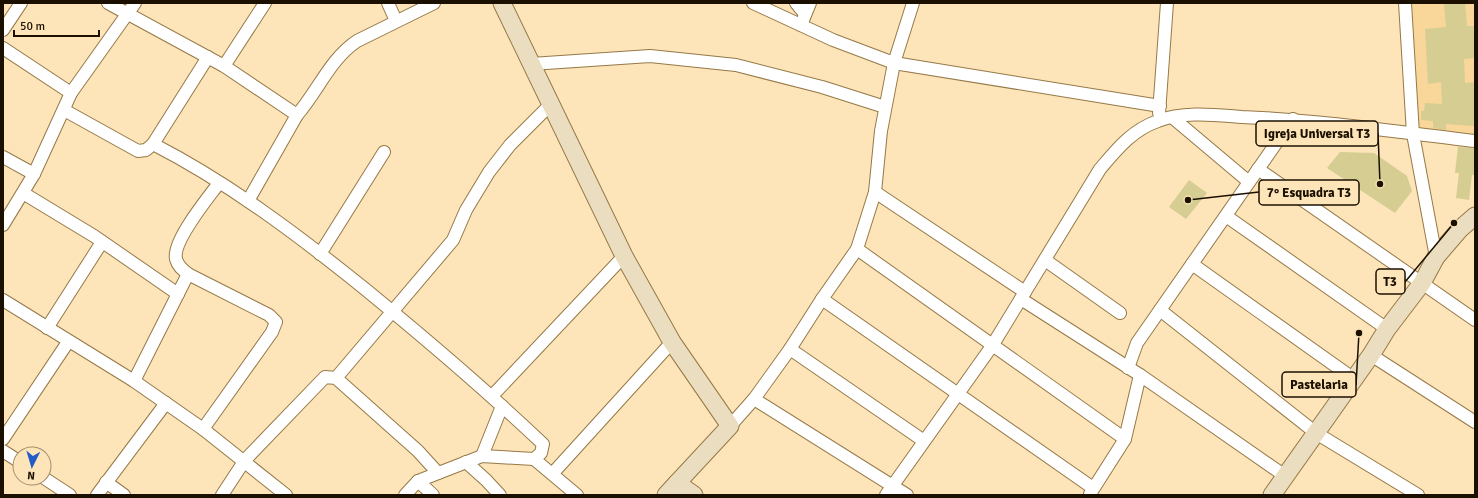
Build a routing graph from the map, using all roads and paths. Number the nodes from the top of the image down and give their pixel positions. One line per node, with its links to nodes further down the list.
1 (21, 3): 16 (street)
2 (108, 3): 13 (street)
3 (134, 3): 13 (street)
4 (265, 3): 21 (street)
5 (388, 3): 15 (street)
6 (434, 3): 15 (street)
7 (502, 3): 20 (street)
8 (753, 3): 14 (street)
9 (796, 3): 14 (street)
10 (913, 3): 19 (street)
11 (1167, 3): 24 (street)
12 (1405, 3): 31 (street)
13 (127, 14): 18 (street); 22 (street)
14 (805, 14): 19 (street)
15 (396, 21): 27 (street)
16 (3, 30)
17 (3, 48): 22 (street)
18 (208, 57): 21 (street); 33 (street)
19 (894, 63): 24 (street); 25 (street)
20 (531, 64): 23 (street); 25 (street)
21 (224, 66): 27 (street)
22 (71, 93): 26 (street)
23 (551, 104): 49 (street); 61 (street)
24 (1160, 106): 30 (street)
25 (885, 107): 40 (street)
26 (64, 110): 33 (street); 37 (street)
27 (297, 115): 42 (street)
28 (1173, 118): 29 (street); 30 (street); 38 (street)
29 (1293, 119): 31 (street); 36 (street)
30 (1159, 120): 51 (street)
31 (1413, 134): 32 (street); 50 (street)
32 (1475, 141)
33 (153, 144): 39 (street)
34 (384, 152): 48 (street)
35 (3, 157): 37 (street)
36 (1258, 169): 38 (street); 54 (street)
37 (34, 174): 41 (street)
38 (1249, 182): 43 (street)
39 (219, 183): 42 (street); 53 (street)
40 (875, 192): 47 (street); 56 (street)
41 (23, 193): 45 (street); 46 (street)
42 (248, 201): 48 (street)
43 (1226, 216): 52 (street); 66 (street)
44 (1475, 216): 50 (street)
45 (3, 225)
46 (102, 242): 55 (street); 65 (street)
47 (857, 249): 57 (street); 69 (street)
48 (320, 254): 61 (street)
49 (624, 256): 68 (street); 78 (street)
50 (1436, 257): 54 (street)
51 (1045, 260): 56 (street); 63 (street)
52 (1192, 264): 60 (street); 75 (street)
53 (188, 274): 55 (street); 84 (street)
54 (1422, 283): 62 (street); 66 (street)
55 (178, 294): 76 (street)
56 (1023, 295): 69 (street); 72 (street)
57 (822, 299): 70 (street); 77 (street)
58 (3, 300): 65 (street)
59 (1475, 307): 62 (street)
60 (1160, 310): 72 (street); 85 (street)
61 (393, 312): 74 (street); 78 (street)
62 (1464, 312): 64 (street)
63 (1120, 313)
64 (1475, 320)
65 (47, 328): 67 (street)
66 (1387, 329): 71 (street)
67 (68, 342): 76 (street); 86 (street)
68 (672, 342): 83 (street); 96 (street)
69 (992, 346): 77 (street); 87 (street)
70 (790, 349): 79 (street); 88 (street)
71 (1371, 355): 75 (street); 82 (street)
72 (1128, 368): 73 (street)
73 (1140, 375): 87 (street); 97 (street)
74 (336, 378): 93 (street); 95 (street)
75 (1354, 379): 85 (street)
76 (134, 381): 80 (street)
77 (958, 394): 88 (street); 103 (street)
78 (492, 396): 81 (street)
79 (754, 399): 83 (street); 102 (street)
80 (166, 403): 84 (street); 99 (street)
81 (502, 406): 90 (street); 92 (street)
82 (1475, 422)
83 (730, 426): 101 (street)
84 (204, 429): 93 (street)
85 (1316, 432): 97 (street); 116 (street)
86 (3, 438)
87 (1125, 439): 103 (street)
88 (924, 441): 102 (street)
89 (3, 451): 91 (street)
90 (482, 456): 92 (street); 94 (street)
91 (12, 457)
92 (534, 459): 96 (street)
93 (245, 460): 107 (street); 108 (street)
94 (466, 462): 95 (street); 111 (street)
95 (438, 473): 98 (street)
96 (553, 473): 112 (street)
97 (1284, 476): 115 (street)
98 (418, 481): 109 (street); 110 (street)
99 (106, 482): 105 (street); 106 (street)
100 (52, 483): 104 (street)
101 (672, 489): 113 (street)
102 (890, 490): 114 (street)
103 (1091, 492)
104 (70, 495)
105 (97, 495)
106 (124, 495)
107 (222, 495)
108 (286, 495)
109 (405, 495)
110 (433, 495)
111 (500, 495)
112 (577, 495)
113 (694, 495)
114 (907, 495)
115 (1272, 495)
116 (1418, 495)

